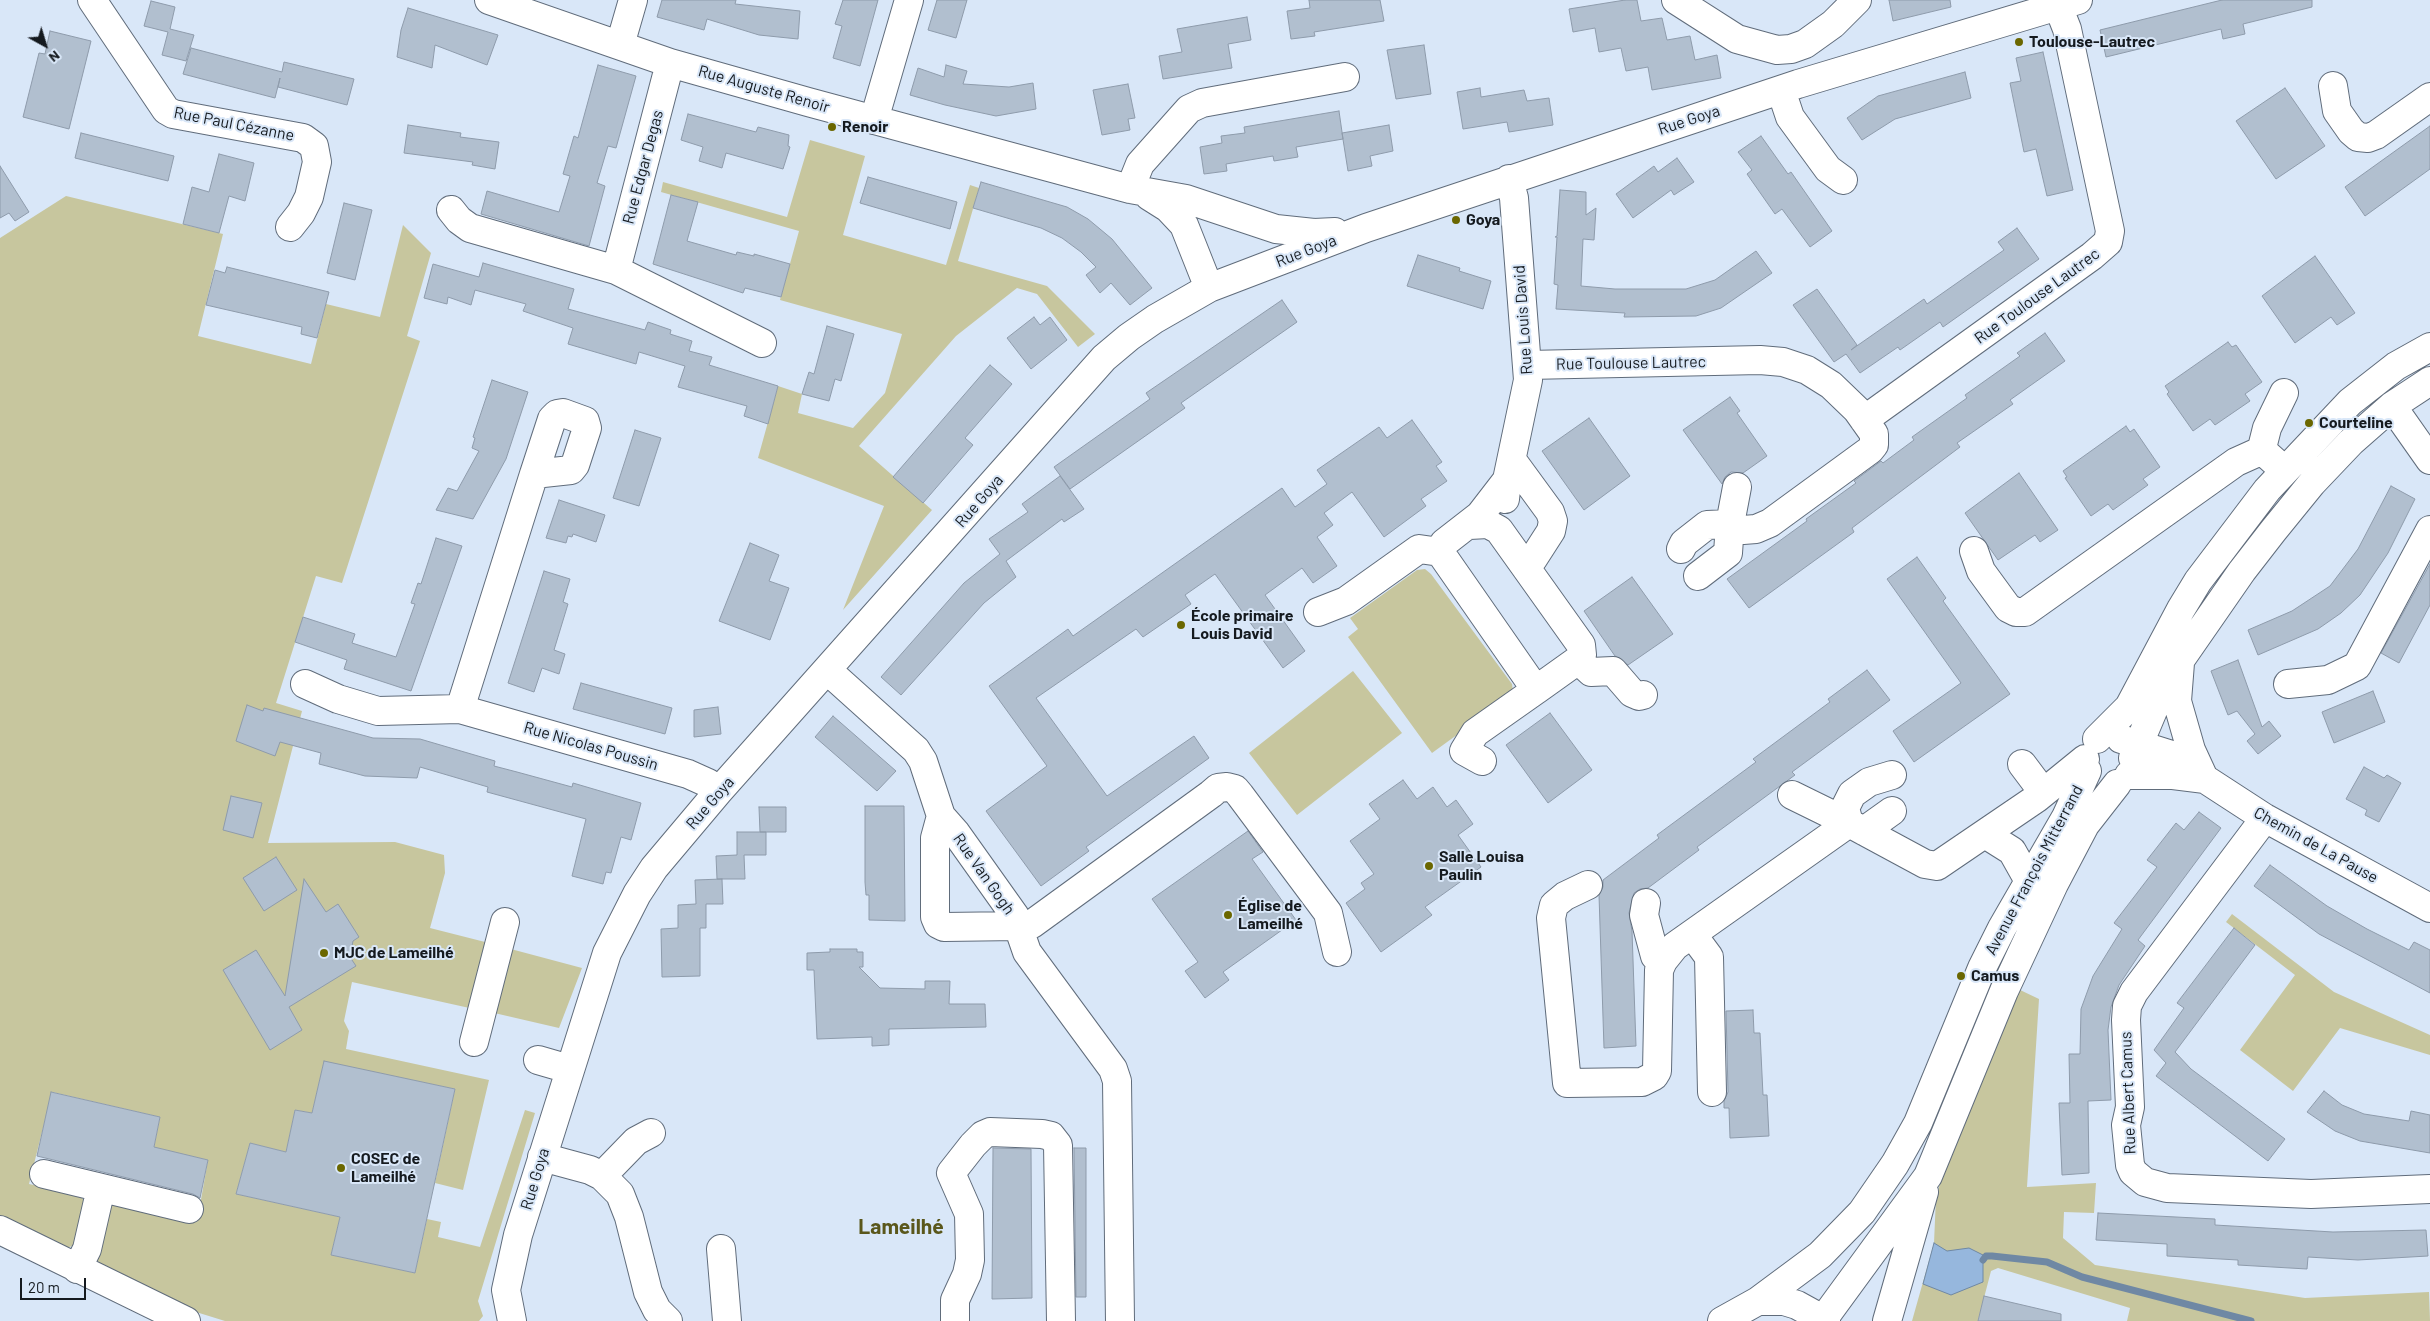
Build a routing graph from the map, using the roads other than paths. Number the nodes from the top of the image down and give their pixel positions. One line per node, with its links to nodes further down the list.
1 (92, 0): 21 (street, Rue Paul Cézanne)
2 (489, 0): 8 (street, Rue Auguste Renoir)
3 (632, 0): 8 (street)
4 (908, 0): 15 (street)
5 (1676, 0): 9 (street)
6 (1857, 0): 9 (street)
7 (2068, 3): 13 (street, Rue Goya); 33 (street, Rue Toulouse Lautrec)
8 (620, 45): 10 (street, Rue Auguste Renoir)
9 (1791, 50): 13 (street)
10 (670, 63): 15 (street, Rue Auguste Renoir); 25 (street, Rue Edgar Degas)
11 (1345, 77): 18 (street)
12 (2333, 86): 14 (street)
13 (1789, 87): 16 (street, Rue Goya); 17 (street)
14 (2430, 97)
15 (874, 120): 18 (street, Rue Auguste Renoir)
16 (1509, 179): 22 (street, Rue Goya); 29 (street, Rue Louis David)
17 (1843, 180)
18 (1137, 191): 20 (street); 23 (street)
19 (451, 210): 25 (street)
20 (1264, 224): 22 (street); 23 (street); 24 (street)
21 (290, 226)
22 (1366, 228): 24 (street, Rue Goya)
23 (1197, 253): 26 (street)
24 (1282, 260): 26 (street, Rue Goya)
25 (616, 270): 27 (street)
26 (1209, 288): 51 (street, Rue Goya)
27 (762, 343)
28 (2430, 347): 35 (street, Avenue François Mitterrand)
29 (1528, 365): 33 (street, Rue Toulouse Lautrec); 36 (street, Rue Louis David)
30 (2430, 381): 32 (street, Avenue François Mitterrand)
31 (2284, 393): 35 (street)
32 (2392, 406): 34 (street); 49 (street, Avenue François Mitterrand)
33 (1864, 420): 39 (street, Rue Toulouse Lautrec)
34 (2430, 460)
35 (2274, 461): 45 (street); 59 (street, Avenue François Mitterrand)
36 (1509, 470): 40 (street, Rue Louis David); 42 (street, Rue Louis David); 46 (street)
37 (534, 474): 56 (street)
38 (1737, 487): 39 (street)
39 (1730, 524): 43 (street, Rue Toulouse Lautrec); 47 (street)
40 (1469, 525): 42 (street); 44 (street, Rue Louis David)
41 (2430, 530): 53 (street)
42 (1504, 536): 46 (street)
43 (1681, 549)
44 (1440, 552): 48 (street); 54 (street)
45 (1971, 558)
46 (1525, 565): 50 (street)
47 (1698, 576)
48 (1318, 612)
49 (2181, 659): 59 (street, Avenue François Mitterrand); 61 (street)
50 (1585, 666): 54 (street); 55 (street)
51 (827, 670): 62 (street, Rue Goya); 66 (street, Rue Van Gogh)
52 (305, 684): 56 (street, Rue Nicolas Poussin)
53 (2288, 684)
54 (1536, 690): 57 (street)
55 (1643, 695)
56 (460, 709): 62 (street, Rue Nicolas Poussin)
57 (1473, 756)
58 (2022, 764): 64 (street)
59 (2109, 764): 61 (street, Chemin de La Pause); 64 (street); 70 (street, Avenue François Mitterrand); 87 (street, Avenue François Mitterrand)
60 (1892, 775): 68 (street)
61 (2205, 779): 67 (street, Chemin de La Pause)
62 (718, 792): 81 (street, Rue Goya)
63 (1792, 795): 68 (street)
64 (2040, 795): 69 (street)
65 (1892, 810): 68 (street)
66 (941, 816): 75 (street, Rue Van Gogh); 75 (street, Rue Van Gogh)
67 (2265, 818): 73 (street, Chemin de La Pause); 89 (street, Rue Albert Camus)
68 (1857, 827): 69 (street); 76 (street)
69 (1985, 834): 70 (street)
70 (2030, 883): 94 (street, Avenue François Mitterrand)
71 (1588, 885): 78 (street)
72 (1646, 903): 78 (street)
73 (2430, 908)
74 (504, 922): 79 (street)
75 (1018, 926): 77 (street); 102 (street)
76 (1692, 934): 78 (street); 82 (street)
77 (1337, 952)
78 (1663, 961)
79 (474, 1042)
80 (538, 1060): 81 (street)
81 (569, 1069): 84 (street, Rue Goya)
82 (1712, 1092)
83 (651, 1133): 86 (street)
84 (542, 1157): 86 (street); 97 (street, Rue Goya)
85 (44, 1174): 88 (street)
86 (602, 1176): 98 (street)
87 (1928, 1176): 95 (street, Avenue François Mitterrand); 104 (street)
88 (101, 1188): 90 (street); 93 (street)
89 (2430, 1189)
90 (189, 1209)
91 (0, 1230): 93 (street)
92 (721, 1248): 99 (street)
93 (78, 1269): 96 (street)
94 (1752, 1311): 95 (street); 103 (street, Avenue François Mitterrand)
95 (1824, 1320)
96 (186, 1321)
97 (497, 1321)
98 (668, 1321)
99 (728, 1321)
100 (956, 1321): 101 (street)
101 (1061, 1321)
102 (1120, 1321)
103 (1722, 1321)
104 (1887, 1321)

